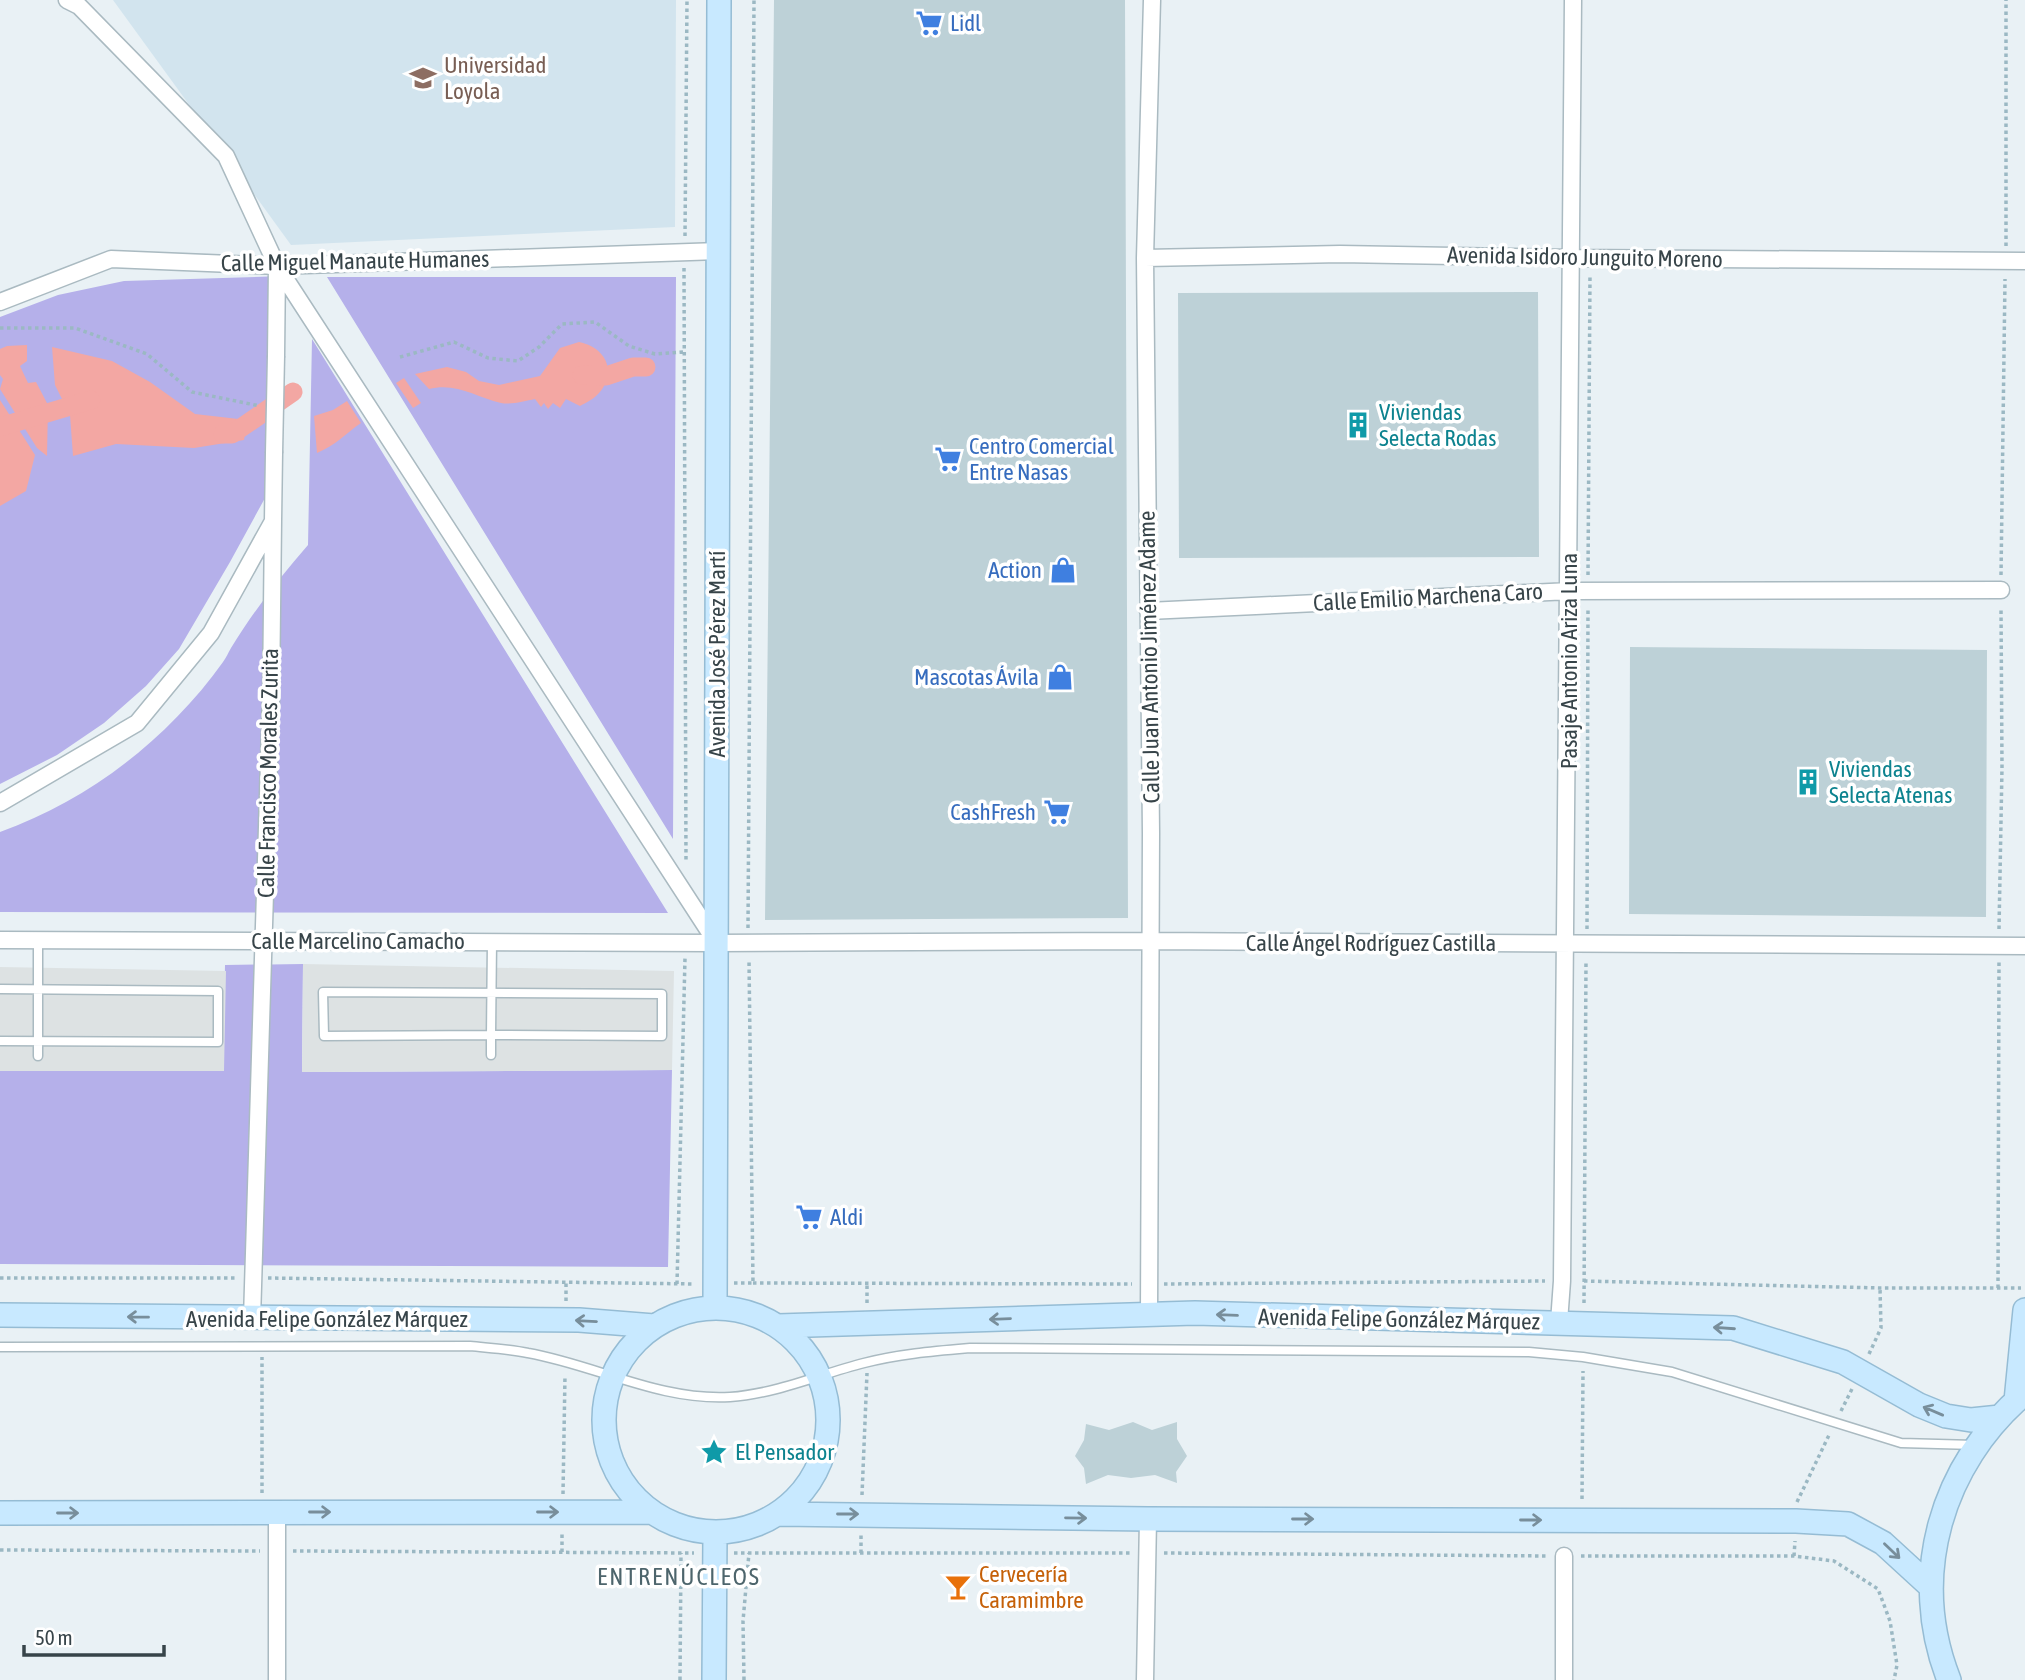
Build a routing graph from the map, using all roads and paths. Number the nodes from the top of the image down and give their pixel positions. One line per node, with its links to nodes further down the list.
1 (67, 0): 15 (street, Calle Francisco Morales Zurita)
2 (687, 0): 9 (path)
3 (719, 0): 8 (main road, Avenida José Pérez Martí)
4 (754, 0): 36 (path)
5 (1152, 0): 10 (street, Calle Juan Antonio Jiménez Adame)
6 (1573, 0): 11 (street, Pasaje Antonio Ariza Luna)
7 (2006, 0): 13 (path)
8 (719, 251): 9 (street, Calle Miguel Manaute Humanes); 35 (main road, Avenida José Pérez Martí)
9 (684, 252): 15 (street, Calle Miguel Manaute Humanes); 18 (path)
10 (1145, 258): 11 (street, Avenida Isidoro Junguito Moreno); 25 (street, Calle Juan Antonio Jiménez Adame)
11 (1572, 258): 12 (street, Avenida Isidoro Junguito Moreno); 23 (street, Pasaje Antonio Ariza Luna)
12 (1590, 258): 13 (street, Avenida Isidoro Junguito Moreno); 24 (path)
13 (2006, 261): 14 (street, Avenida Isidoro Junguito Moreno); 22 (path)
14 (2025, 261)
15 (277, 266): 16 (street, Calle Miguel Manaute Humanes); 21 (street, Calle Francisco Morales Zurita, bridge); 27 (street)
16 (0, 302)
17 (0, 328): 20 (path)
18 (683, 352): 19 (path); 27 (path)
19 (400, 357)
20 (266, 407)
21 (273, 522): 26 (street, Calle Francisco Morales Zurita); 31 (street, Calle Francisco Morales Zurita)
22 (2001, 590): 24 (street, Calle Emilio Marchena Caro); 28 (path)
23 (1570, 591): 24 (street, Calle Emilio Marchena Caro); 25 (street, Calle Emilio Marchena Caro); 37 (street, Pasaje Antonio Ariza Luna)
24 (1588, 591): 38 (path)
25 (1148, 611): 32 (street, Calle Juan Antonio Jiménez Adame)
26 (0, 803)
27 (686, 894): 35 (street)
28 (1999, 933)
29 (0, 940): 30 (street, Calle Marcelino Camacho)
30 (38, 940): 31 (street, Calle Marcelino Camacho); 42 (lane)
31 (264, 941): 33 (street, Calle Marcelino Camacho); 49 (street, Calle Francisco Morales Zurita)
32 (1149, 941): 36 (street, Calle Ángel Rodríguez Castilla); 37 (street, Calle Ángel Rodríguez Castilla); 58 (street, Calle Juan Antonio Jiménez Adame)
33 (492, 942): 34 (street, Calle Marcelino Camacho); 43 (lane)
34 (685, 943): 35 (street, Calle Marcelino Camacho); 56 (path)
35 (716, 943): 36 (street, Calle Ángel Rodríguez Castilla); 54 (main road, Avenida José Pérez Martí)
36 (748, 943): 55 (path)
37 (1567, 944): 38 (street, Calle Ángel Rodríguez Castilla); 51 (street, Pasaje Antonio Ariza Luna)
38 (1587, 944): 39 (street, Calle Ángel Rodríguez Castilla); 52 (path)
39 (2025, 946)
40 (1999, 956): 60 (path)
41 (0, 989): 42 (lane)
42 (38, 990): 46 (lane); 46 (lane)
43 (491, 993): 44 (lane); 44 (lane); 44 (lane)
44 (491, 1035): 47 (lane)
45 (0, 1041): 46 (lane)
46 (38, 1041): 48 (lane)
47 (491, 1055)
48 (38, 1056)
49 (254, 1278): 50 (path); 53 (path); 66 (street, Calle Francisco Morales Zurita)
50 (0, 1279)
51 (1562, 1281): 52 (path); 58 (path); 68 (street, Pasaje Antonio Ariza Luna)
52 (1585, 1281): 59 (path); 69 (path)
53 (566, 1282): 56 (path); 67 (path)
54 (715, 1283): 55 (path); 56 (path); 62 (main road, Avenida José Pérez Martí)
55 (753, 1283): 57 (path)
56 (677, 1284)
57 (867, 1284): 58 (path); 70 (path)
58 (1149, 1284): 65 (street, Calle Juan Antonio Jiménez Adame)
59 (1880, 1288): 60 (path); 76 (path)
60 (1998, 1288): 61 (path)
61 (2025, 1289)
62 (715, 1307): 71 (main road); 72 (main road)
63 (2025, 1311): 82 (main road)
64 (0, 1315): 66 (main road, Avenida Felipe González Márquez, one-way to 64)
65 (1149, 1315): 68 (main road, Avenida Felipe González Márquez, one-way to 65); 70 (main road, Avenida Felipe González Márquez, one-way to 70)
66 (252, 1319): 67 (main road, Avenida Felipe González Márquez)
67 (566, 1320): 71 (main road, Avenida Felipe González Márquez, one-way to 67)
68 (1559, 1322): 69 (main road, Avenida Felipe González Márquez)
69 (1583, 1322): 82 (main road, Avenida Felipe González Márquez, one-way to 69)
70 (866, 1324): 72 (main road, Avenida Felipe González Márquez)
71 (654, 1325): 79 (main road)
72 (778, 1326): 80 (main road)
73 (262, 1345): 74 (lane); 78 (lane); 88 (path)
74 (0, 1347)
75 (1583, 1357): 77 (lane); 85 (lane); 86 (path)
76 (1867, 1359)
77 (867, 1362): 80 (lane); 93 (path)
78 (565, 1363): 79 (lane); 89 (path)
79 (611, 1376): 80 (lane); 90 (main road)
80 (819, 1376): 92 (main road)
81 (1854, 1384): 83 (path)
82 (2014, 1404): 85 (main road)
83 (1842, 1409)
84 (1833, 1427): 87 (path)
85 (1976, 1445): 106 (main road)
86 (1582, 1505)
87 (1796, 1505)
88 (269, 1511): 89 (main road, one-way to 89); 91 (main road, one-way to 88); 98 (street)
89 (563, 1512): 90 (main road); 99 (path)
90 (649, 1512): 96 (main road)
91 (0, 1513)
92 (780, 1514): 93 (main road, one-way to 93); 96 (main road)
93 (862, 1514): 94 (main road, one-way to 94); 102 (path)
94 (1148, 1519): 103 (street); 106 (main road, one-way to 106)
95 (1796, 1535): 105 (path)
96 (715, 1544): 100 (path); 101 (path); 110 (main road)
97 (0, 1550): 98 (path)
98 (277, 1551): 99 (path); 108 (street)
99 (562, 1552): 100 (path)
100 (681, 1553): 109 (path)
101 (749, 1553): 102 (path); 111 (path)
102 (861, 1553): 103 (path)
103 (1147, 1553): 104 (path); 112 (street)
104 (1564, 1556): 105 (path); 113 (street)
105 (1794, 1556): 114 (path)
106 (1931, 1587): 107 (main road)
107 (1942, 1674)
108 (277, 1680)
109 (680, 1680)
110 (714, 1680)
111 (744, 1680)
112 (1145, 1680)
113 (1564, 1680)
114 (1894, 1680)

